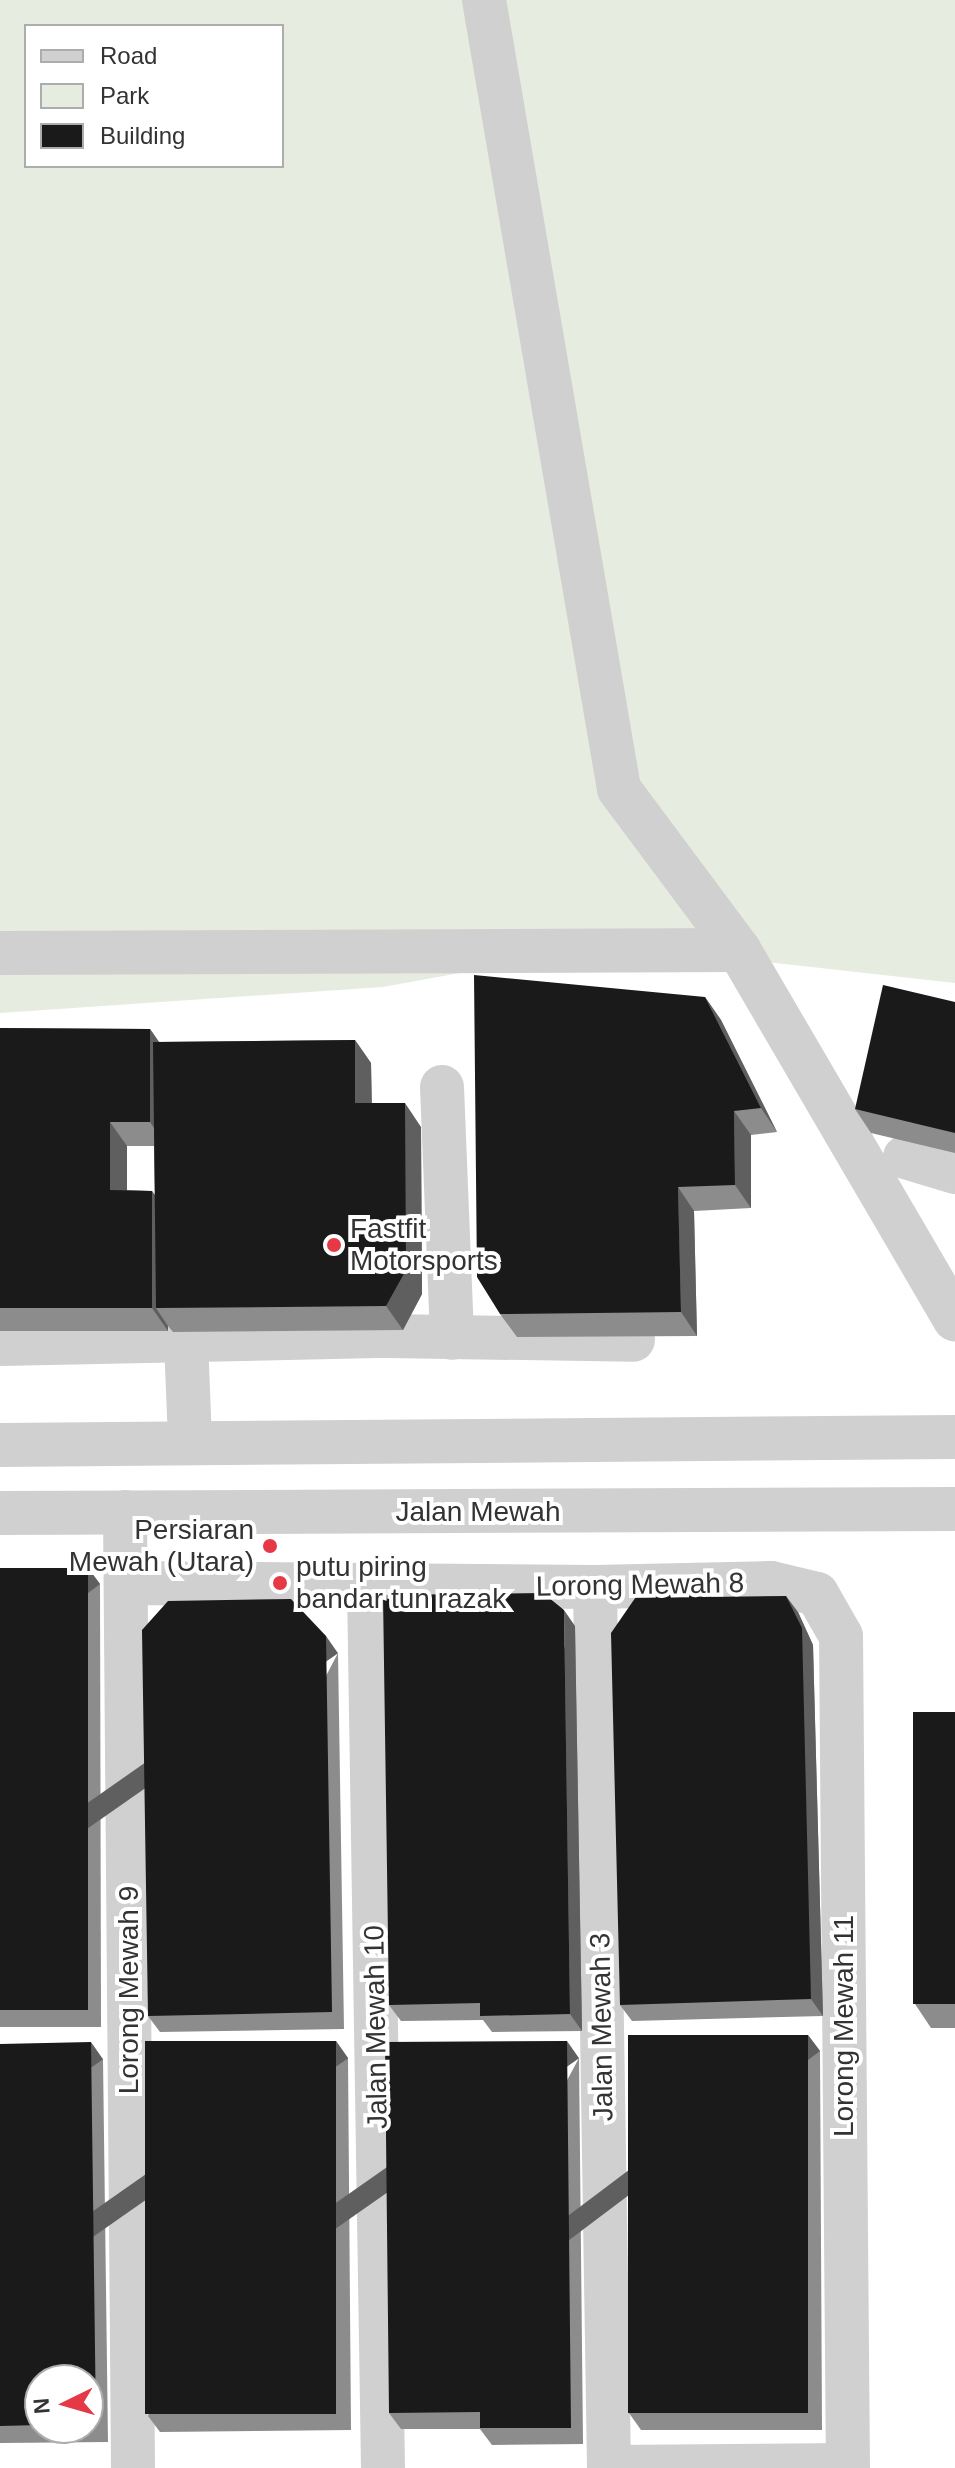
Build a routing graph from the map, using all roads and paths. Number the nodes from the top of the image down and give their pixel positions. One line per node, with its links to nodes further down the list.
1 (484, 0): 2 (street)
2 (739, 950): 3 (street); 7 (street)
3 (0, 953)
4 (442, 1087): 8 (street)
5 (905, 1157): 6 (street)
6 (955, 1172)
7 (955, 1320)
8 (452, 1338): 9 (street); 10 (street)
9 (633, 1340)
10 (186, 1341): 11 (street); 13 (street)
11 (0, 1344)
12 (955, 1437): 13 (street)
13 (190, 1442): 14 (street)
14 (0, 1445)
15 (125, 1512): 16 (street, Jalan Mewah); 17 (street, Jalan Mewah); 18 (street, Lorong Mewah 9)
16 (0, 1513)
17 (948, 1518)
18 (126, 1583): 19 (street, Lorong Mewah 8); 23 (street, Lorong Mewah 9)
19 (369, 1587): 20 (street, Lorong Mewah 8); 24 (street, Jalan Mewah 10)
20 (595, 1587): 21 (street, Lorong Mewah 8); 25 (street, Jalan Mewah 3)
21 (817, 1594): 22 (street, Lorong Mewah 11)
22 (848, 2466): 25 (street)
23 (133, 2468)
24 (383, 2468)
25 (609, 2468)

